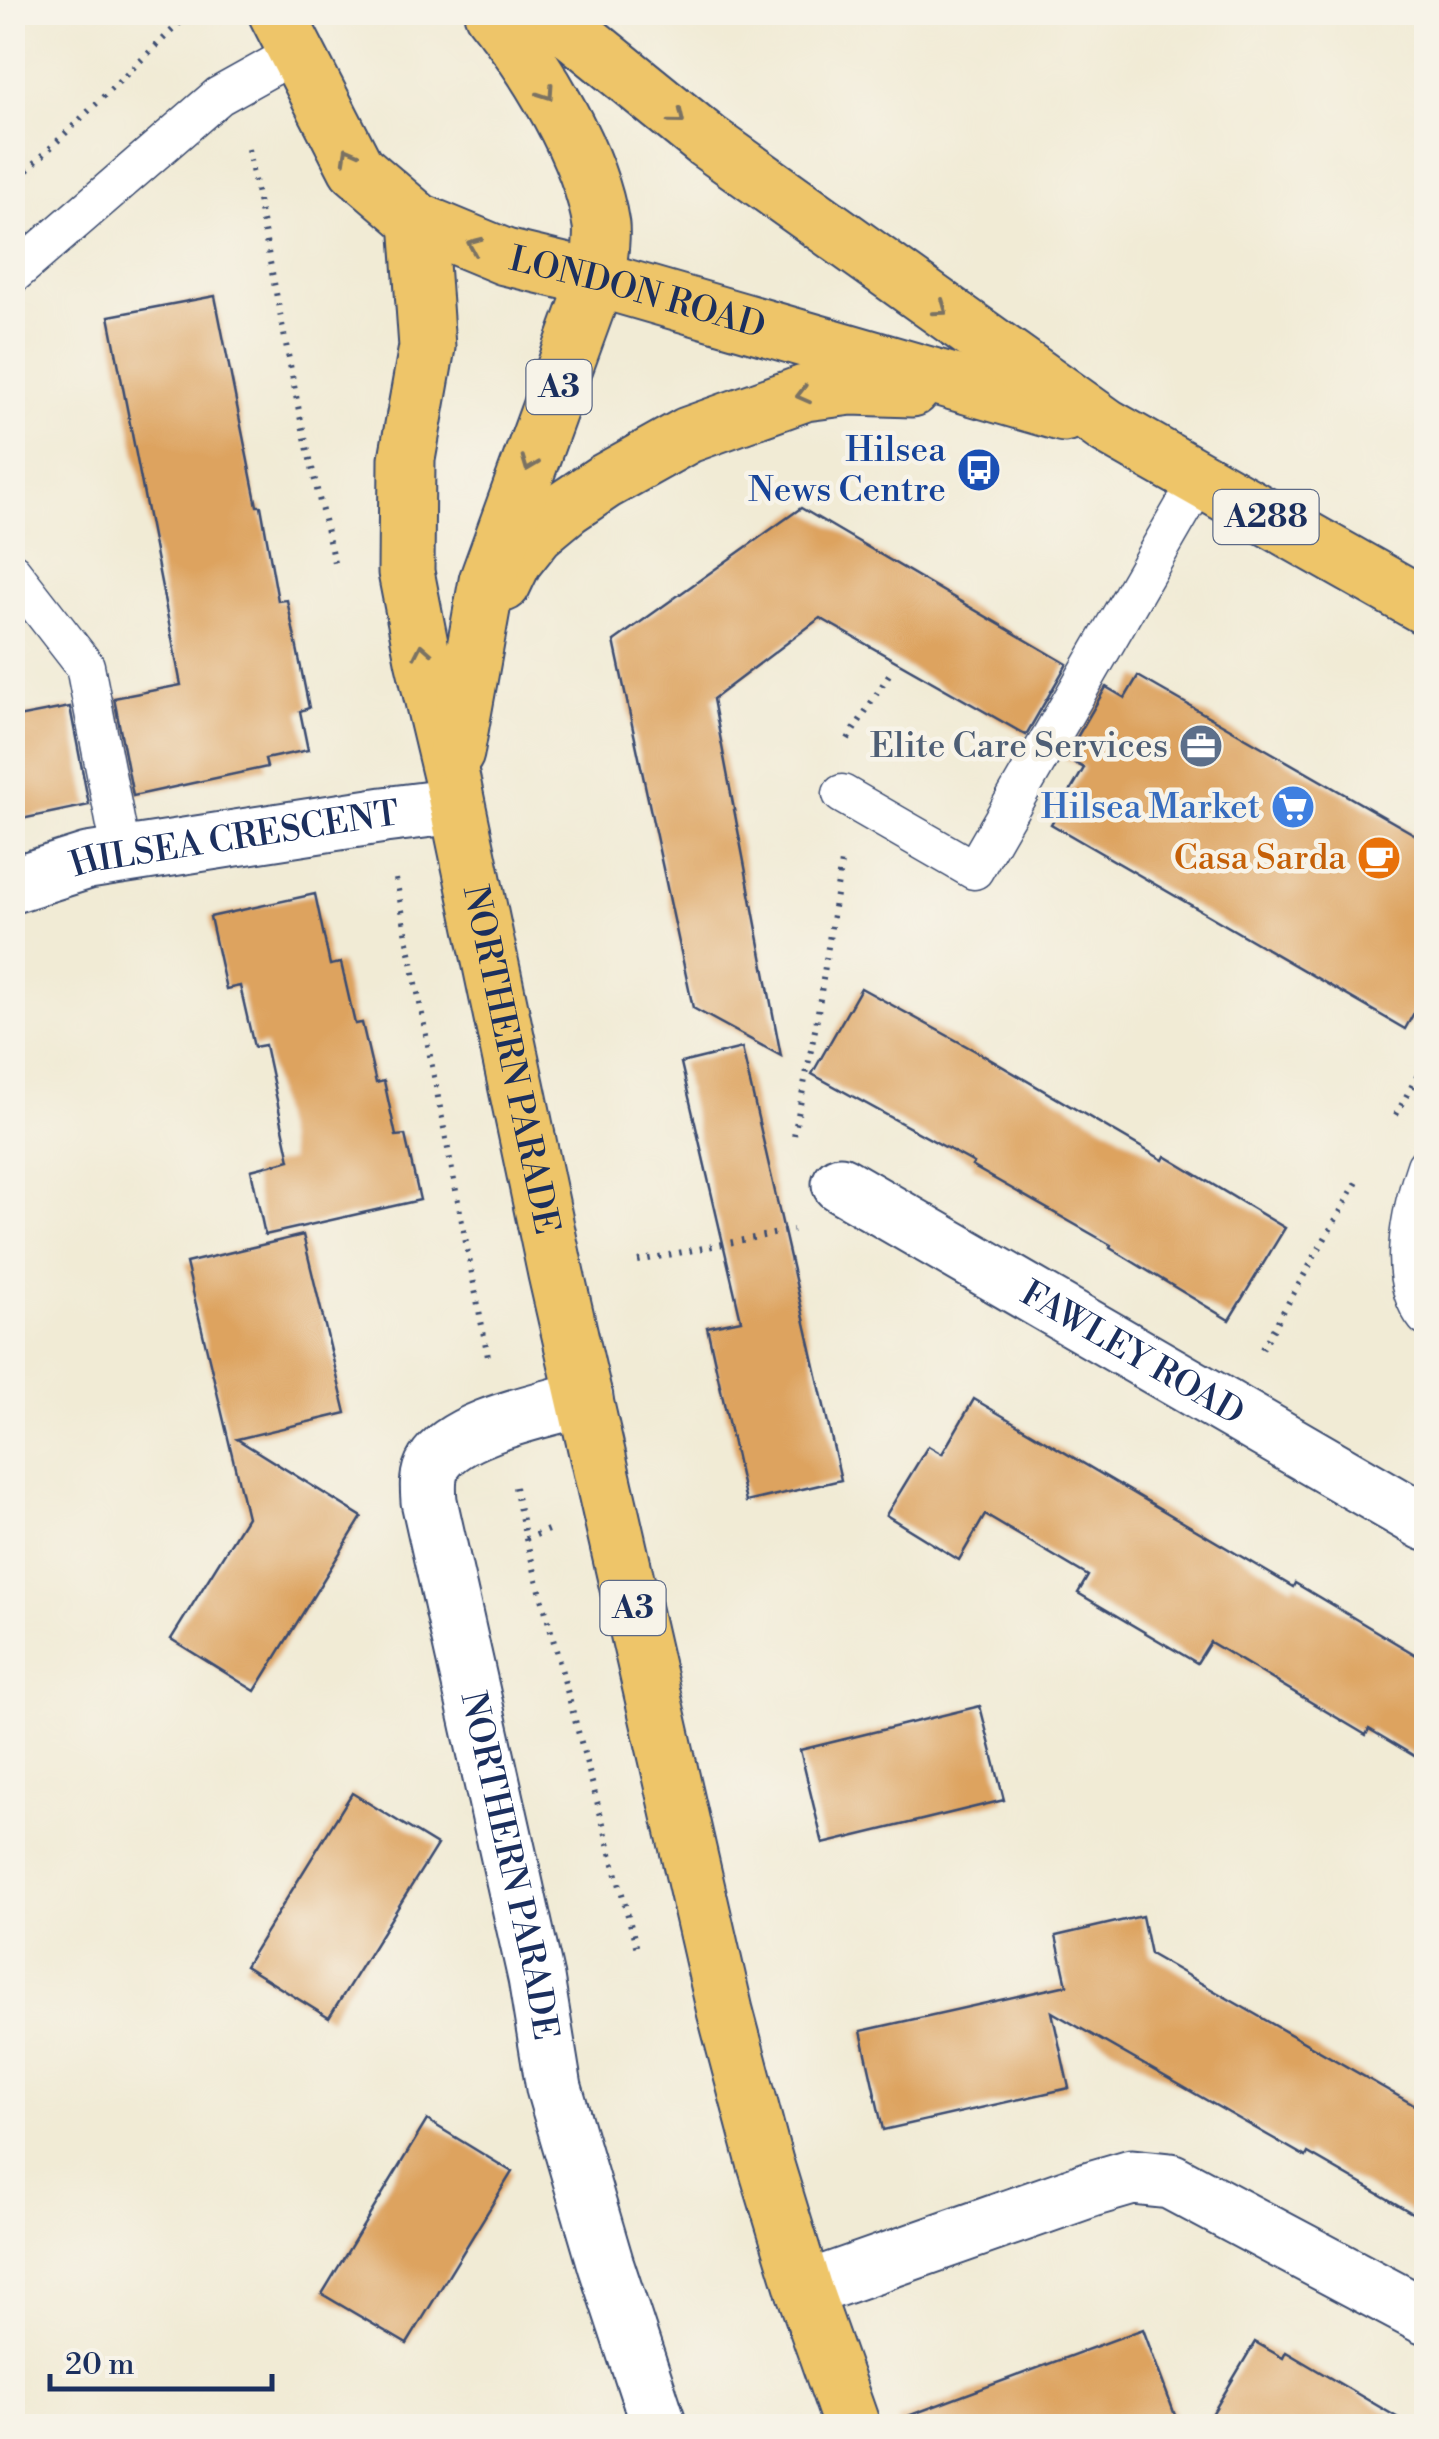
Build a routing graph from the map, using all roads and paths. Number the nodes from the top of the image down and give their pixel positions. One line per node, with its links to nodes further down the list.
1 (191, 12): 5 (path)
2 (492, 12): 8 (main road, A3, one-way to 8)
3 (548, 12): 9 (main road, LONDON ROAD, one-way to 9)
4 (286, 32): 6 (main road, LONDON ROAD, one-way to 4); 7 (lane)
5 (12, 185)
6 (418, 221): 8 (main road, LONDON ROAD, one-way to 6); 16 (main road, A3, one-way to 6)
7 (12, 275)
8 (597, 279): 9 (main road, LONDON ROAD); 13 (main road, A3, one-way to 13)
9 (1106, 426): 10 (main road, LONDON ROAD / A288); 13 (main road, LONDON ROAD, one-way to 13)
10 (1200, 479): 12 (main road, LONDON ROAD / A288); 17 (lane)
11 (12, 572): 19 (lane)
12 (1426, 607)
13 (473, 649): 16 (main road, A3)
14 (890, 672): 15 (path)
15 (846, 744)
16 (454, 793): 19 (street, HILSEA CRESCENT); 31 (main road, NORTHERN PARADE / A3)
17 (842, 794)
18 (843, 850): 23 (path)
19 (122, 856): 20 (street, HILSEA CRESCENT)
20 (12, 885)
21 (1426, 1060): 22 (path)
22 (1387, 1130)
23 (793, 1138)
24 (1426, 1166): 29 (lane)
25 (1357, 1182): 30 (path)
26 (840, 1184): 32 (street, FAWLEY ROAD)
27 (795, 1230): 28 (path)
28 (638, 1261)
29 (1426, 1318)
30 (1258, 1354)
31 (585, 1398): 33 (main road, NORTHERN PARADE / A3); 35 (street, NORTHERN PARADE)
32 (1426, 1522)
33 (804, 2290): 34 (street); 36 (main road, NORTHERN PARADE / A3)
34 (1426, 2317)
35 (658, 2426)
36 (852, 2426)

